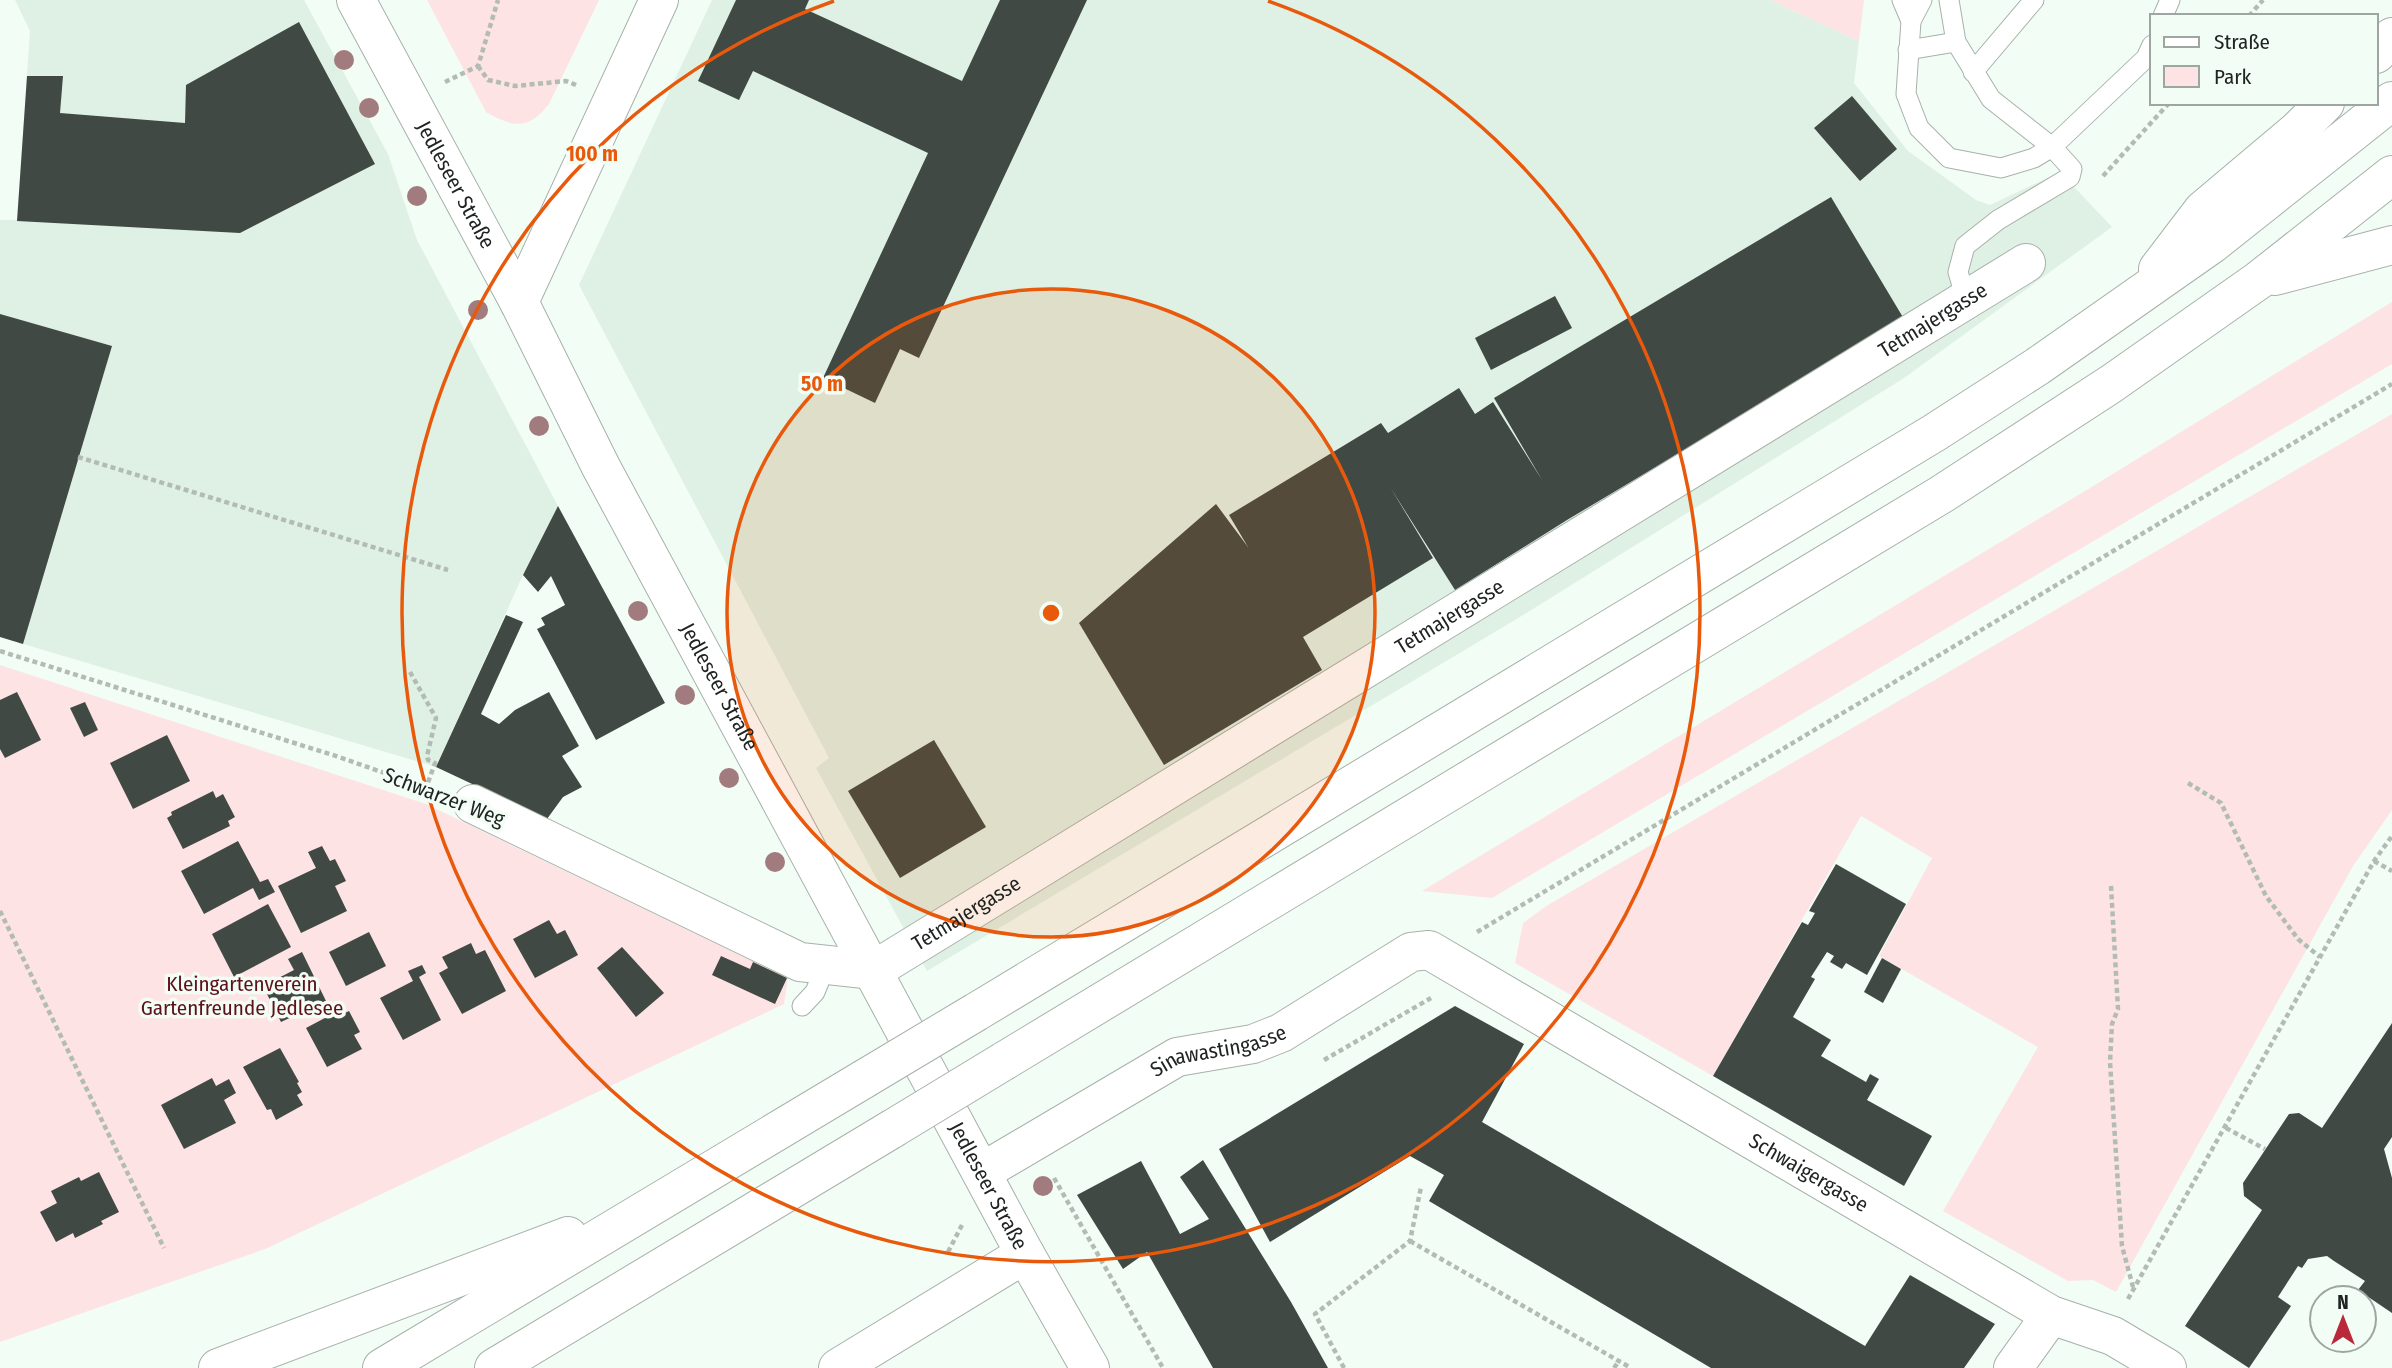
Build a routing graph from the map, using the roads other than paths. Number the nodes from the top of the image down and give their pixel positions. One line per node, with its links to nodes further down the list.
1 (356, 0): 23 (main road, Jedleseer Straße)
2 (659, 0): 23 (main road)
3 (1902, 0): 7 (lane)
4 (1922, 0): 7 (lane)
5 (1949, 0): 9 (lane)
6 (2034, 0): 13 (lane)
7 (1911, 22): 11 (lane)
8 (2392, 37): 12 (main road)
9 (1956, 42): 11 (lane); 13 (lane)
10 (2150, 49): 16 (lane)
11 (1908, 50): 16 (lane)
12 (2378, 52)
13 (1972, 72): 16 (lane)
14 (2392, 101): 21 (main road)
15 (2323, 105): 21 (main road)
16 (2053, 147): 22 (lane)
17 (2392, 175): 20 (main road)
18 (2392, 245): 20 (main road)
19 (2025, 262): 22 (main road, Tetmajergasse)
20 (2259, 280): 35 (main road, bridge)
21 (2135, 298): 30 (main road, bridge)
22 (1966, 299): 27 (main road, Tetmajergasse)
23 (519, 302): 27 (main road, Jedleseer Straße)
24 (473, 804): 25 (main road, Schwarzer Weg)
25 (826, 965): 27 (main road, Schwarzer Weg); 28 (lane)
26 (1457, 965): 29 (main road, Sinawastingasse); 32 (main road, Schwaigergasse)
27 (874, 970): 29 (main road, Jedleseer Straße)
28 (802, 1006)
29 (988, 1183): 31 (main road, Jedleseer Straße)
30 (659, 1201): 33 (main road); 34 (main road)
31 (1025, 1254): 36 (main road); 37 (main road, Jedleseer Straße)
32 (2051, 1315): 38 (main road); 39 (main road, Schwaigergasse)
33 (218, 1368)
34 (382, 1368)
35 (494, 1368)
36 (838, 1368)
37 (1090, 1368)
38 (2013, 1368)
39 (2166, 1368)

